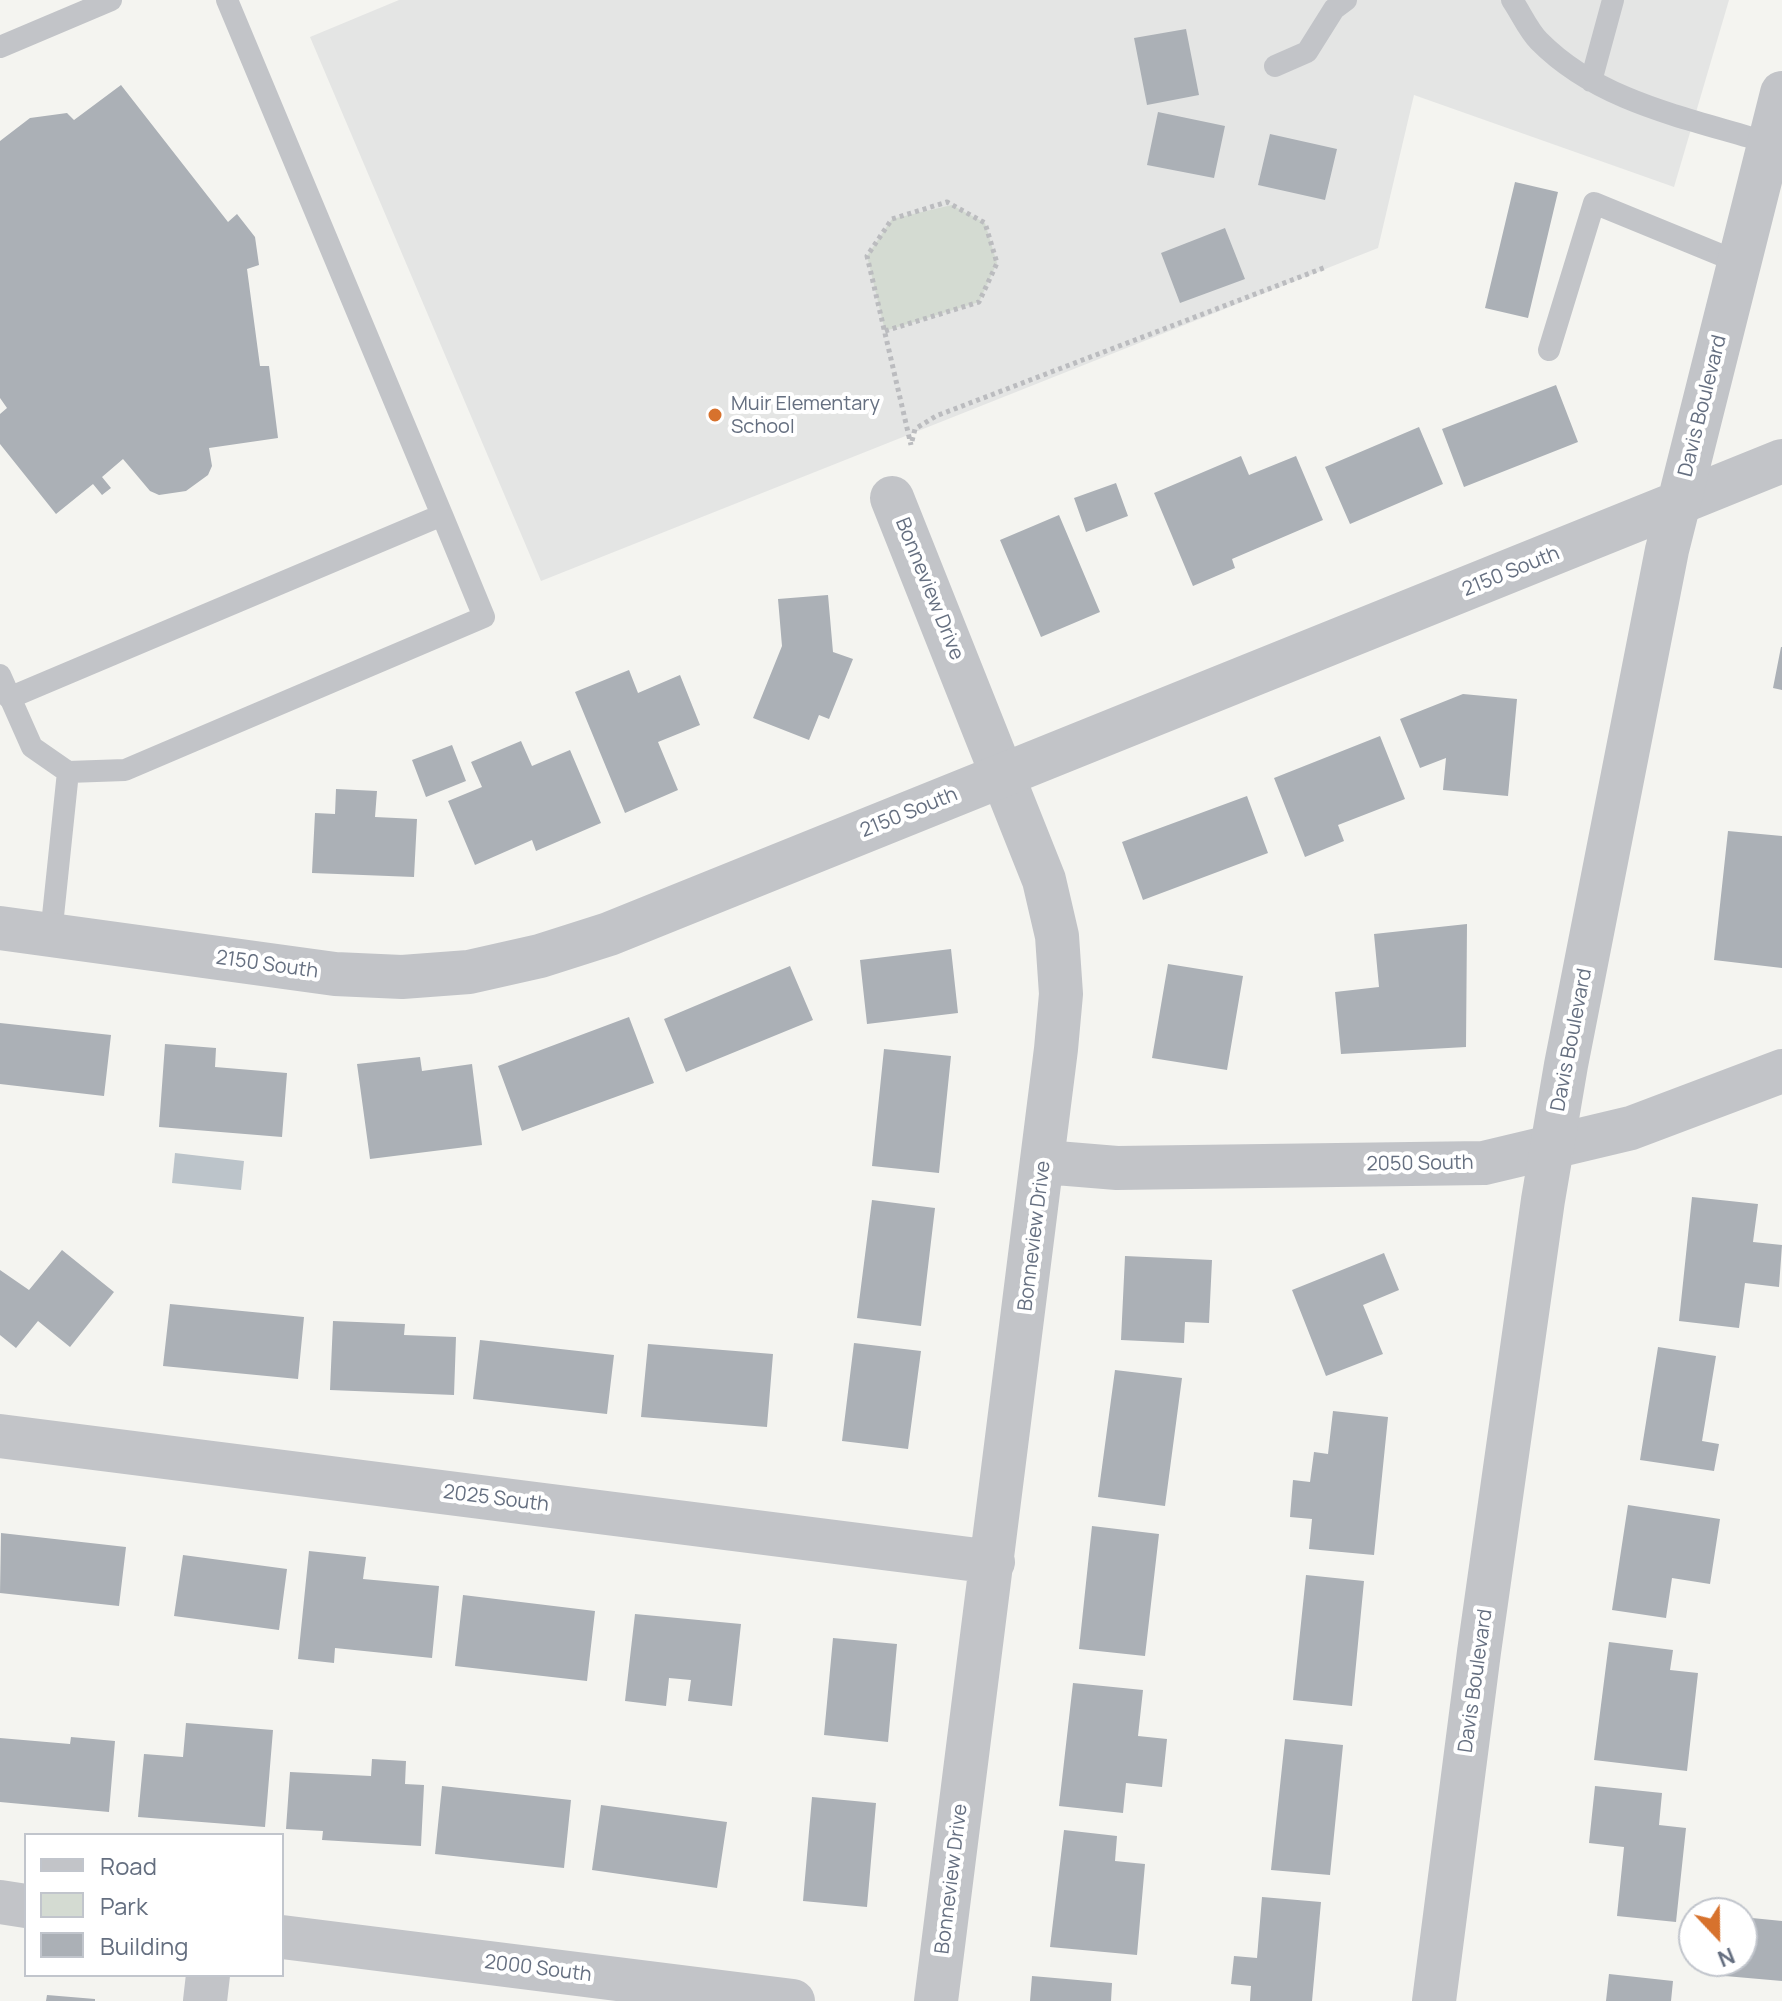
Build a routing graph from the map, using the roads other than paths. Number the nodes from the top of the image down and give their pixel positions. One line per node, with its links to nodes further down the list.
1 (111, 0): 6 (lane)
2 (227, 0): 16 (lane)
3 (1346, 0): 7 (lane)
4 (1512, 0): 8 (lane)
5 (1613, 0): 8 (lane)
6 (0, 47)
7 (1275, 66)
8 (1591, 81): 10 (lane)
9 (1782, 93): 10 (street, Davis Boulevard)
10 (1769, 143): 11 (street, Davis Boulevard)
11 (1738, 262): 12 (lane); 15 (street, Davis Boulevard)
12 (1549, 350)
13 (1782, 461): 15 (street, 2150 South)
14 (892, 498): 20 (street, Bonneview Drive)
15 (1678, 503): 20 (street, 2150 South); 24 (street, Davis Boulevard)
16 (442, 515): 18 (lane); 19 (lane)
17 (0, 675): 18 (lane)
18 (9, 698): 19 (lane)
19 (68, 772): 22 (lane)
20 (1005, 776): 22 (street, 2150 South); 25 (street, Bonneview Drive)
21 (0, 928): 22 (street, 2150 South)
22 (51, 935)
23 (1782, 1071): 24 (street, 2050 South)
24 (1552, 1149): 25 (street, 2050 South); 35 (street, Davis Boulevard)
25 (1044, 1162): 27 (street, Bonneview Drive)
26 (0, 1436): 27 (street, 2025 South)
27 (993, 1562): 34 (street, Bonneview Drive)
28 (0, 1902): 29 (street)
29 (24, 1906)
30 (284, 1937): 33 (street, 2000 South)
31 (208, 1977): 32 (street)
32 (205, 2001)
33 (793, 2001)
34 (936, 2001)
35 (1434, 2001)

